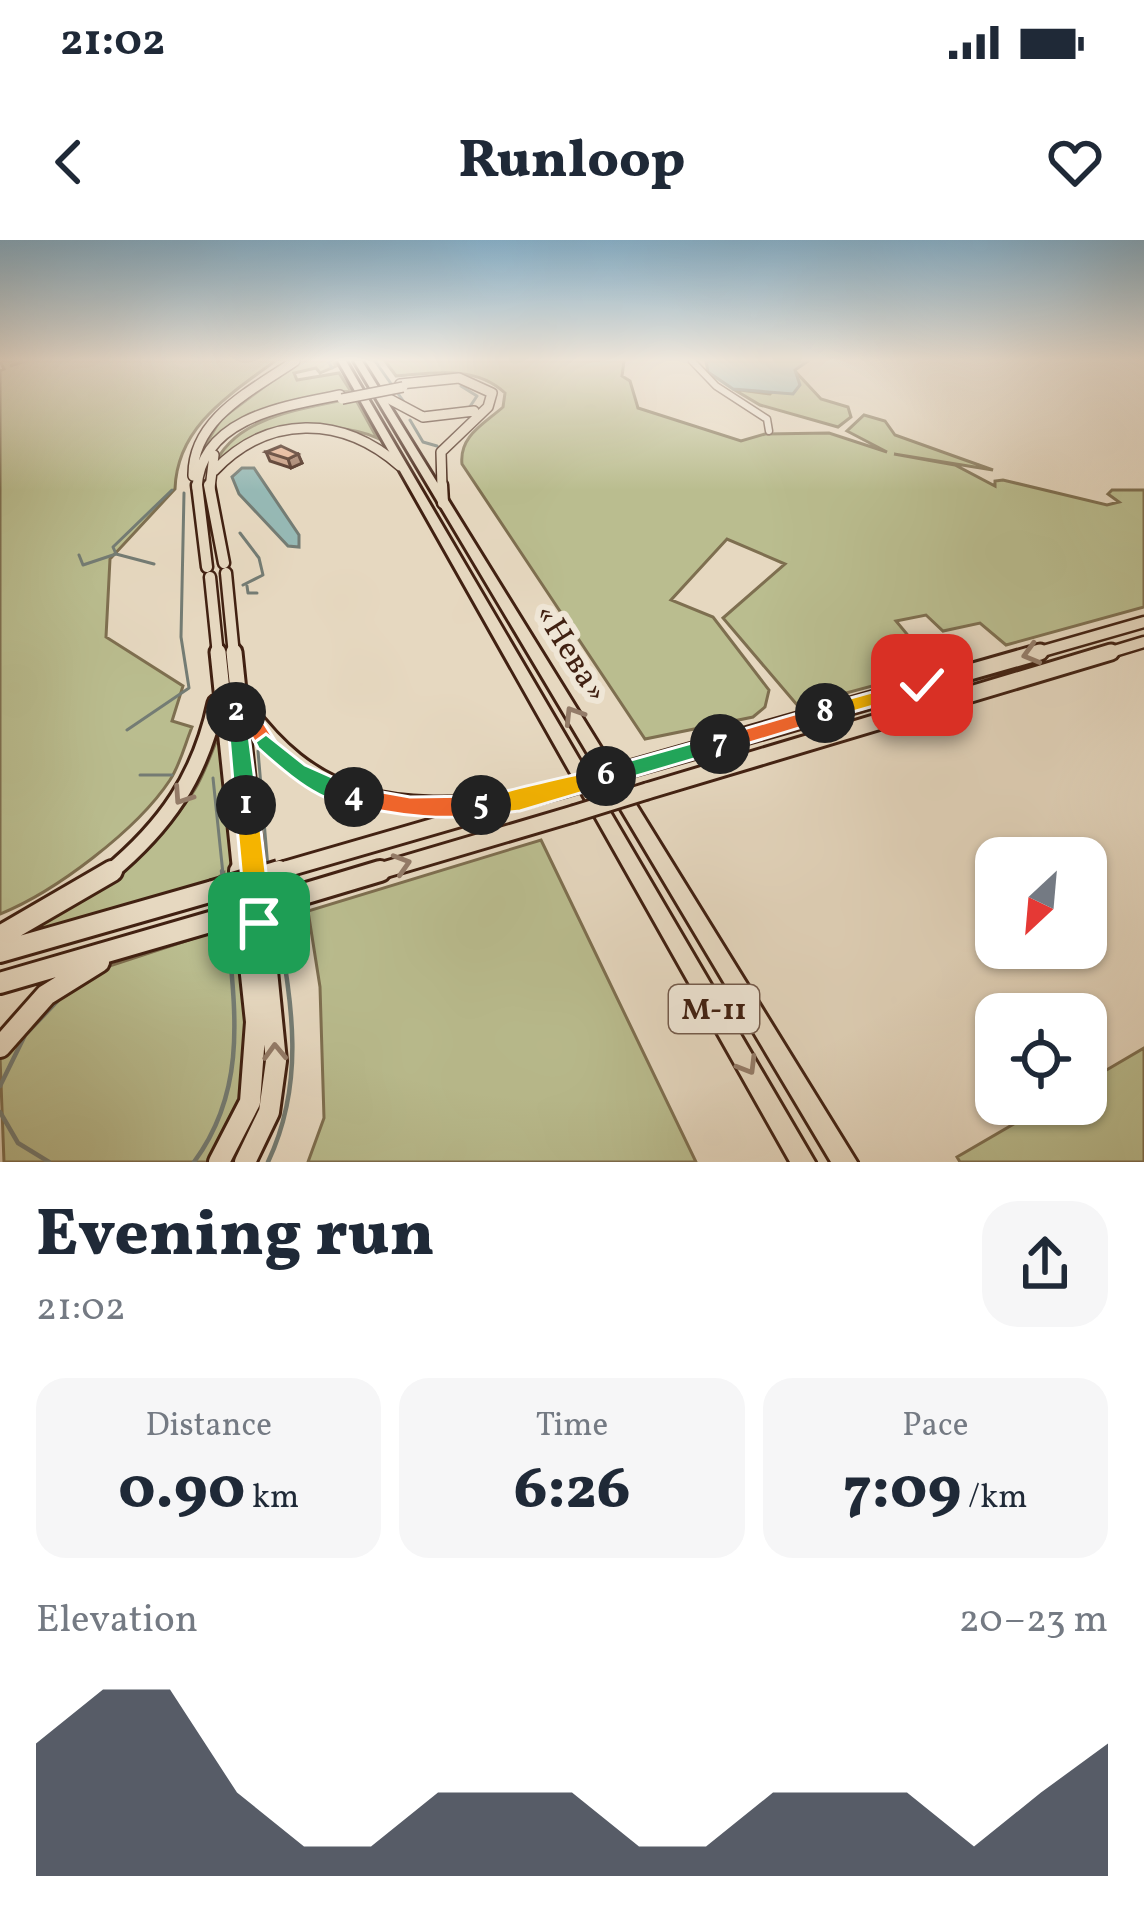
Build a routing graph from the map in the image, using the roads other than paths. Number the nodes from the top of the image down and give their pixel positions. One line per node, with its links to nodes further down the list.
1 (242, 404): 11 (main road)
2 (314, 404): 11 (main road, bridge)
3 (366, 404): 10 (highway, «Нева» / М-11)
4 (385, 404): 12 (highway, «Нева» / М-11)
5 (394, 404): 6 (main road)
6 (478, 404)
7 (489, 404): 12 (main road)
8 (748, 404): 9 (street)
9 (769, 431)
10 (400, 466): 11 (main road, М-11); 24 (highway, «Нева» / М-11, one-way to 24)
11 (203, 482): 15 (main road); 15 (main road)
12 (443, 503): 25 (highway, «Нева» / М-11, one-way to 12)
13 (1144, 622): 16 (main road, one-way to 16, bridge)
14 (1144, 642): 18 (main road, one-way to 14, bridge)
15 (226, 688): 16 (main road); 17 (main road, one-way to 17); 22 (main road); 23 (main road, one-way to 15)
16 (520, 801): 19 (main road, bridge)
17 (0, 936)
18 (150, 939): 20 (main road); 21 (main road)
19 (0, 952)
20 (0, 983)
21 (0, 1047)
22 (219, 1162)
23 (245, 1162)
24 (803, 1162)
25 (845, 1162)

